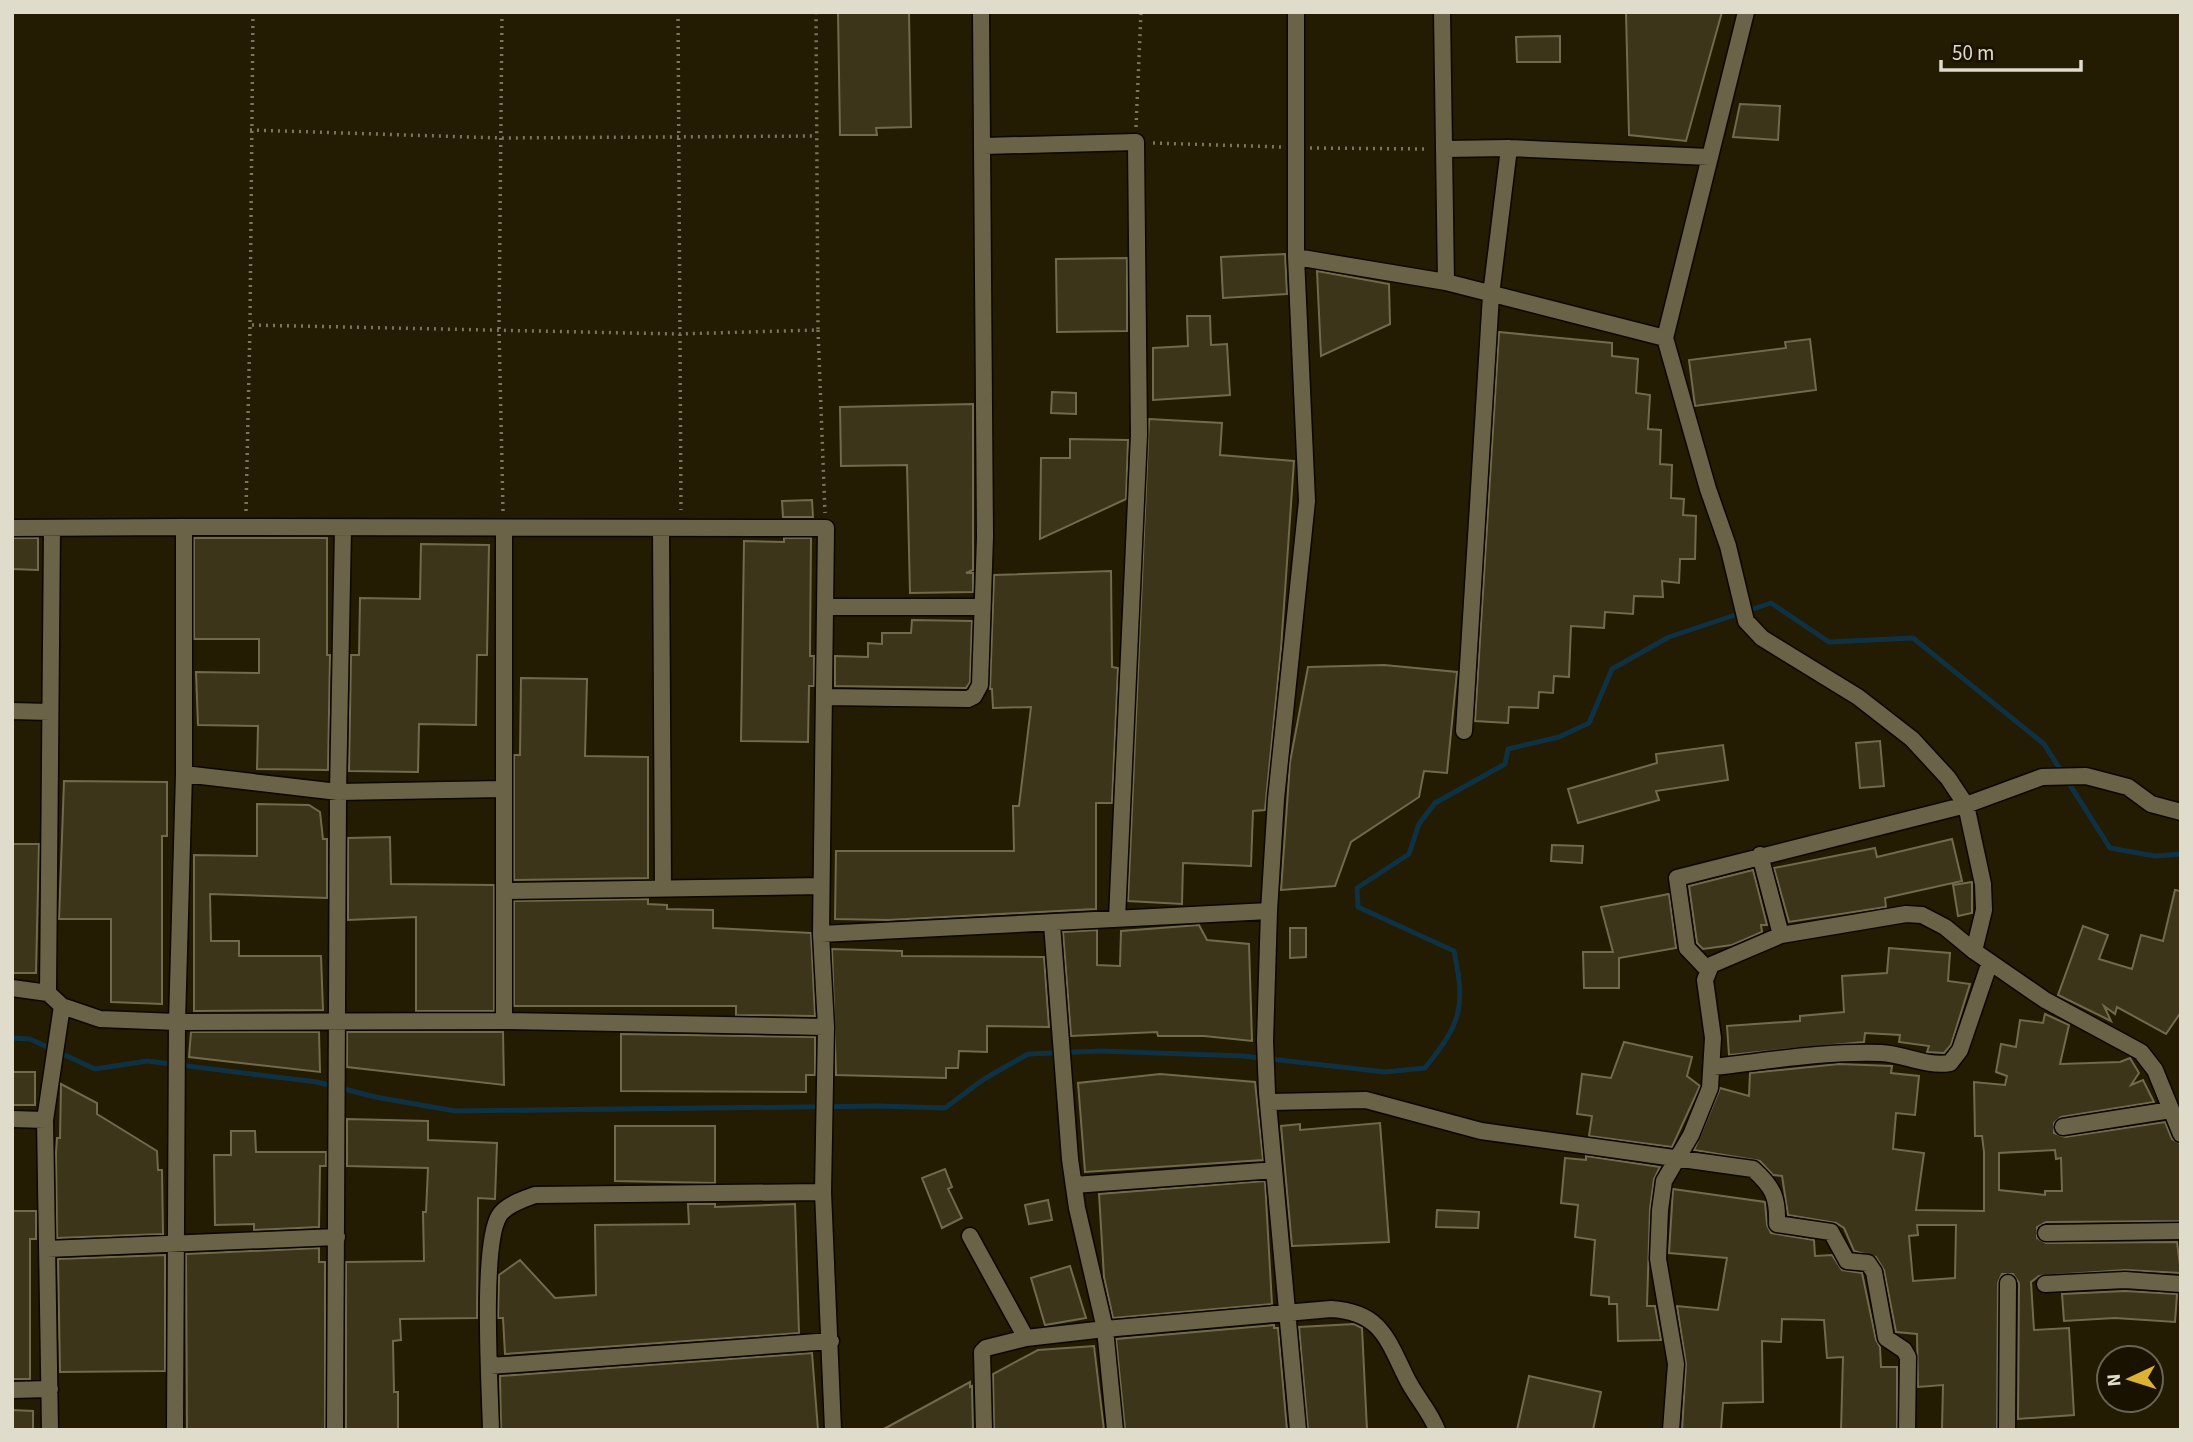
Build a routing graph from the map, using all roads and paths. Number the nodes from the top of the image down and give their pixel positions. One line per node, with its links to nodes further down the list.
1 (253, 12): 10 (path)
2 (502, 12): 13 (path)
3 (678, 12): 12 (path)
4 (816, 12): 11 (path)
5 (981, 12): 15 (street)
6 (1141, 12): 14 (path)
7 (1296, 12): 16 (street)
8 (1442, 12): 18 (street)
9 (1746, 12): 19 (street)
10 (250, 130): 13 (path); 23 (path)
11 (816, 136): 12 (path); 25 (path)
12 (677, 137): 13 (path); 26 (path)
13 (501, 138): 24 (path)
14 (1136, 142): 15 (street); 16 (path); 53 (street)
15 (984, 146): 38 (street)
16 (1299, 148): 18 (path); 20 (street)
17 (1509, 148): 18 (street); 19 (street); 22 (street)
18 (1445, 149): 21 (street)
19 (1709, 157): 27 (street)
20 (1296, 257): 21 (street); 52 (street)
21 (1446, 282): 22 (street)
22 (1491, 295): 27 (street); 42 (street)
23 (250, 325): 24 (path); 29 (path)
24 (499, 328): 26 (path); 34 (path)
25 (818, 330): 26 (path); 33 (path)
26 (678, 334): 36 (path)
27 (1665, 338): 46 (street)
28 (184, 527): 29 (street); 31 (street); 43 (street)
29 (246, 527): 32 (street)
30 (12, 528): 31 (street)
31 (52, 528): 41 (street)
32 (344, 528): 34 (street); 45 (street)
33 (826, 528): 36 (street); 37 (street)
34 (504, 529): 35 (street); 44 (street)
35 (661, 530): 36 (street); 50 (street)
36 (682, 530)
37 (825, 607): 38 (street); 39 (street)
38 (982, 607): 39 (street)
39 (824, 697): 49 (street)
40 (12, 710): 41 (street)
41 (50, 712): 61 (street)
42 (1464, 731)
43 (184, 774): 45 (street); 64 (street)
44 (503, 789): 45 (street); 51 (street)
45 (338, 792): 65 (street)
46 (1966, 805): 47 (street); 48 (street); 57 (street)
47 (2181, 812)
48 (1760, 855): 56 (street); 59 (street)
49 (821, 886): 50 (street); 55 (street)
50 (663, 889): 51 (street)
51 (504, 891): 63 (street)
52 (1269, 911): 53 (street); 68 (street)
53 (1117, 919): 54 (street)
54 (1052, 923): 55 (street); 76 (street)
55 (821, 934): 66 (street)
56 (1781, 935): 57 (street); 59 (street)
57 (1974, 951): 58 (street)
58 (1990, 962): 67 (street); 69 (street)
59 (1707, 969): 67 (street)
60 (12, 988): 61 (street)
61 (48, 993): 62 (street)
62 (62, 1006): 64 (street); 71 (street)
63 (504, 1021): 65 (street); 66 (street)
64 (177, 1022): 65 (street); 82 (street)
65 (338, 1022): 81 (street)
66 (826, 1027): 77 (street)
67 (1713, 1066): 74 (street)
68 (1268, 1098): 74 (street); 75 (street)
69 (2171, 1110): 72 (street); 73 (street)
70 (12, 1119): 71 (street)
71 (45, 1120): 83 (street)
72 (2063, 1127)
73 (2181, 1134)
74 (1676, 1156): 103 (street); 104 (street)
75 (1274, 1170): 76 (street); 87 (street)
76 (1074, 1185): 88 (street)
77 (823, 1192): 90 (street); 91 (street)
78 (2181, 1231): 79 (street)
79 (2046, 1233)
80 (970, 1236): 89 (street)
81 (337, 1237): 82 (street); 96 (street)
82 (176, 1243): 83 (street); 95 (street)
83 (47, 1249): 92 (street)
84 (2008, 1283): 105 (street)
85 (2045, 1284): 86 (street)
86 (2181, 1284)
87 (1287, 1313): 88 (street); 101 (street); 102 (street)
88 (1105, 1329): 89 (street); 100 (street)
89 (1026, 1338): 99 (street)
90 (831, 1341): 91 (street); 98 (street)
91 (490, 1366): 97 (street)
92 (50, 1389): 93 (street); 94 (street)
93 (12, 1390)
94 (50, 1430)
95 (176, 1430)
96 (335, 1430)
97 (491, 1430)
98 (833, 1430)
99 (984, 1430)
100 (1115, 1430)
101 (1298, 1430)
102 (1437, 1430)
103 (1671, 1430)
104 (1907, 1430)
105 (2007, 1430)

